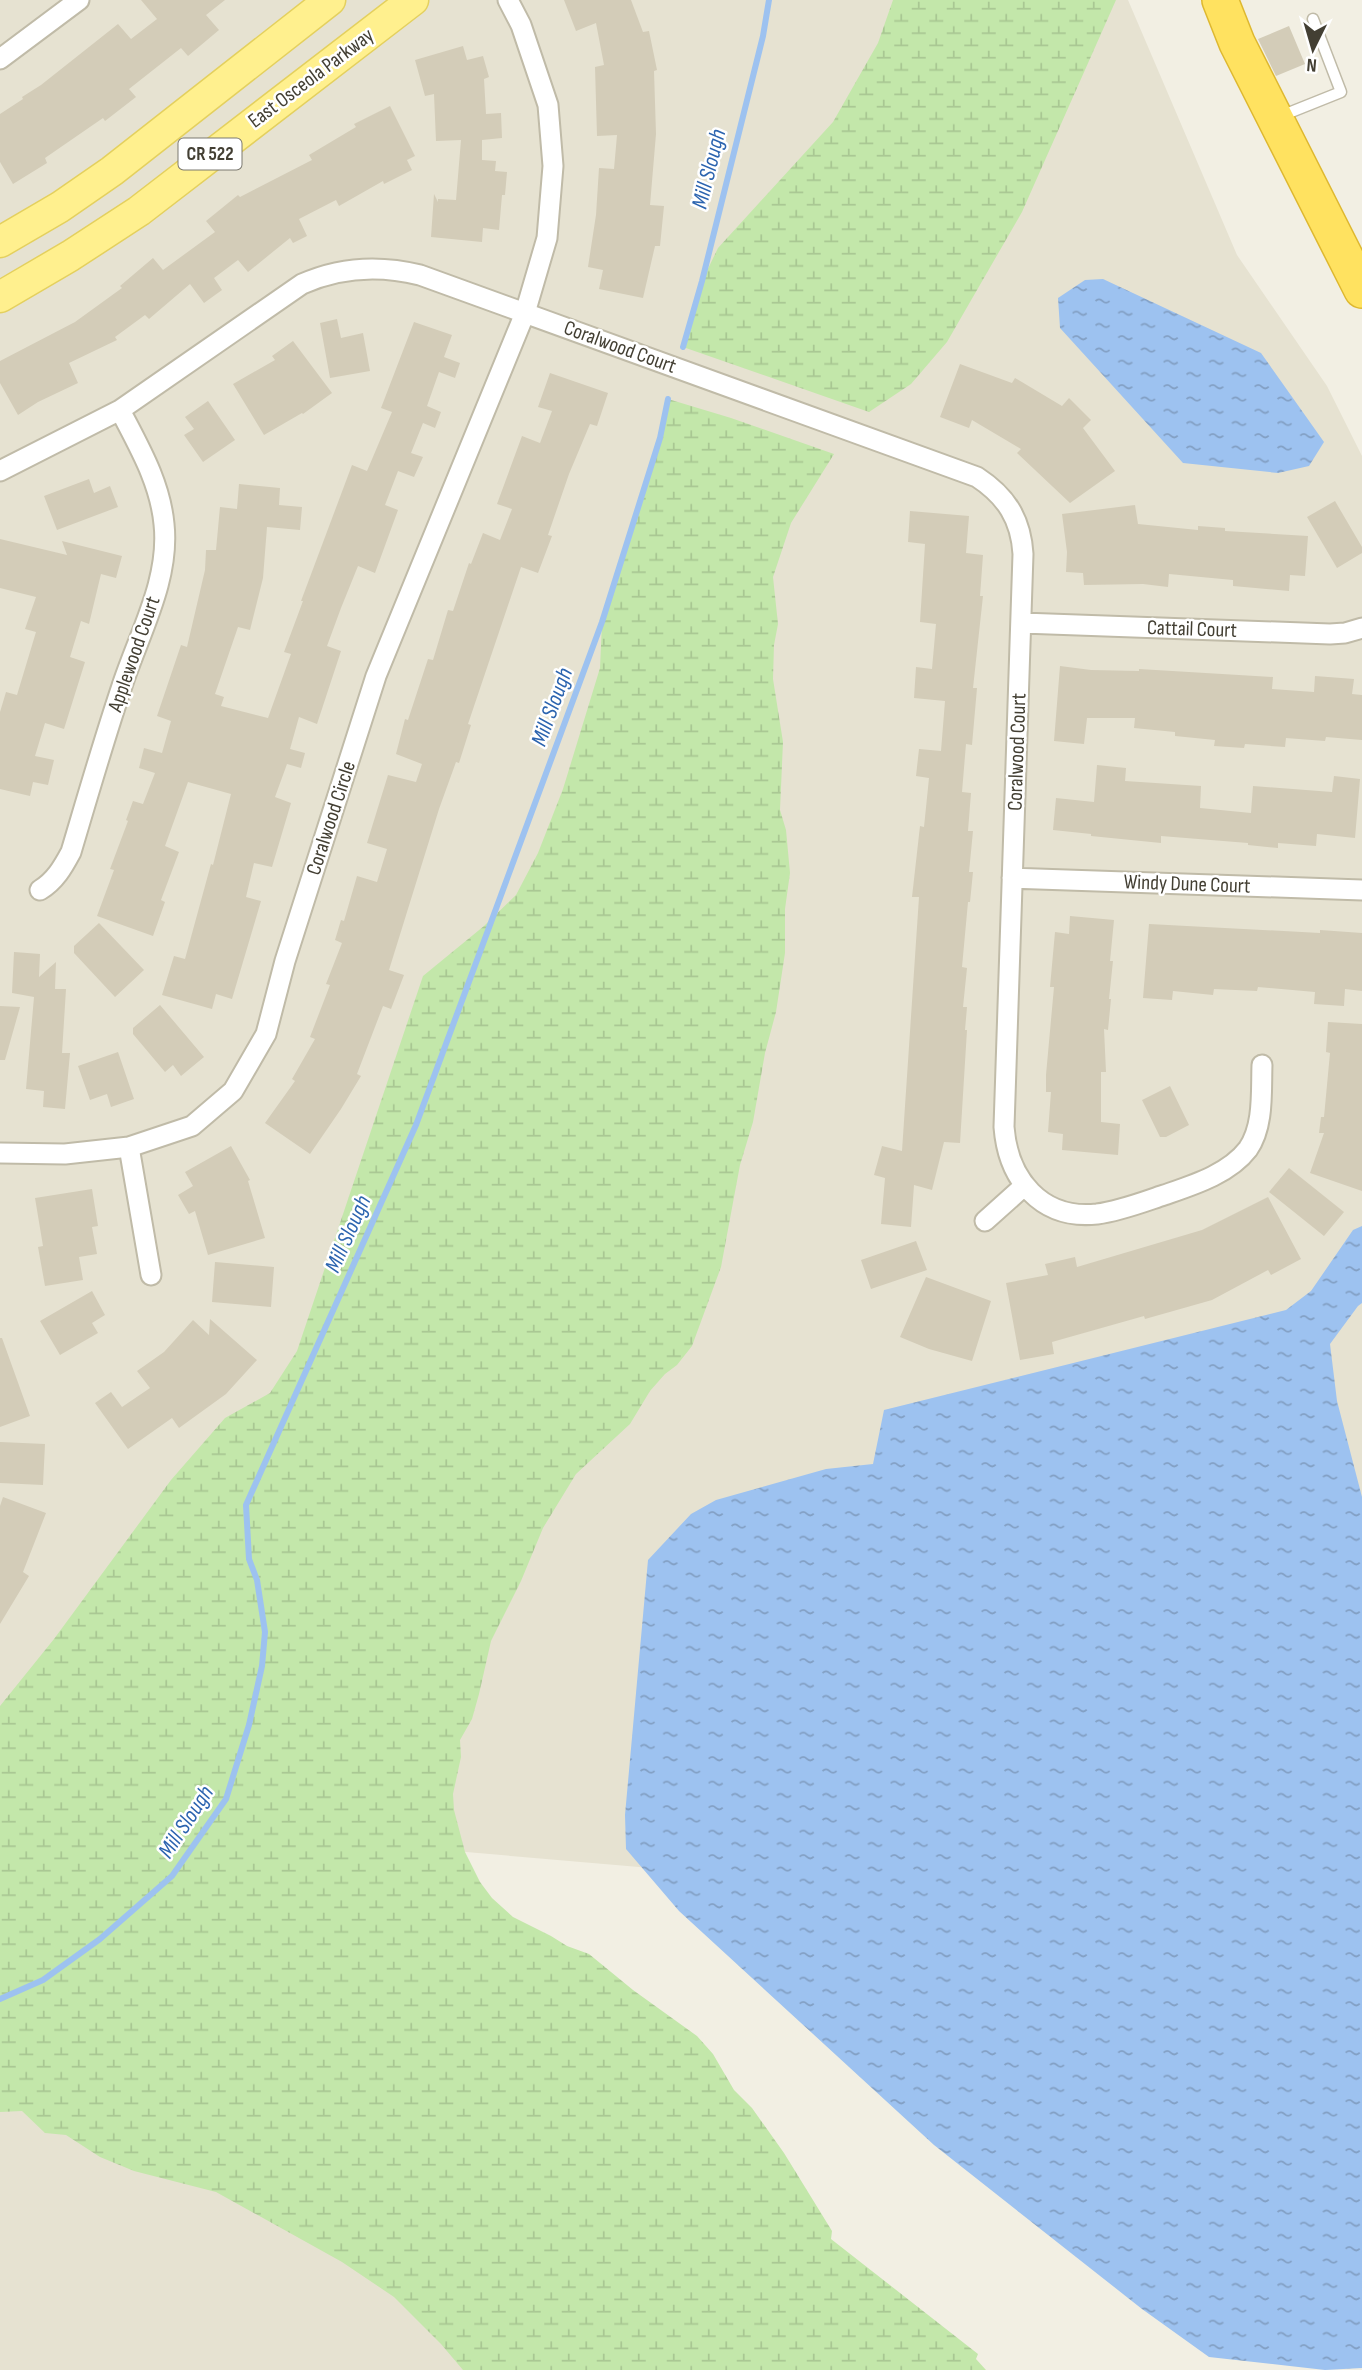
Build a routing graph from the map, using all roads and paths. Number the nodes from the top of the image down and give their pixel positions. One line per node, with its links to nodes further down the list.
1 (79, 0): 7 (street)
2 (330, 0): 9 (main road, CR 522)
3 (413, 0): 11 (main road, East Osceola Parkway / CR 522)
4 (508, 0): 12 (street, Coralwood Circle)
5 (1220, 0): 8 (highway)
6 (1313, 19): 8 (lane)
7 (0, 59)
8 (1275, 118): 10 (highway)
9 (0, 242)
10 (1362, 290)
11 (0, 297)
12 (525, 313): 13 (street); 15 (street, Coralwood Court); 21 (street, Coralwood Circle)
13 (120, 410): 14 (street); 18 (street, Applewood Court)
14 (0, 471)
15 (1021, 623): 16 (street, Cattail Court); 17 (street, Coralwood Court)
16 (1362, 628)
17 (1012, 878): 19 (street, Windy Dune Court); 23 (street, Coralwood Court)
18 (40, 890)
19 (1362, 890)
20 (1262, 1066): 23 (street)
21 (129, 1147): 22 (street, Coralwood Circle); 25 (street)
22 (0, 1153)
23 (1024, 1186): 24 (street)
24 (985, 1220)
25 (151, 1275)

